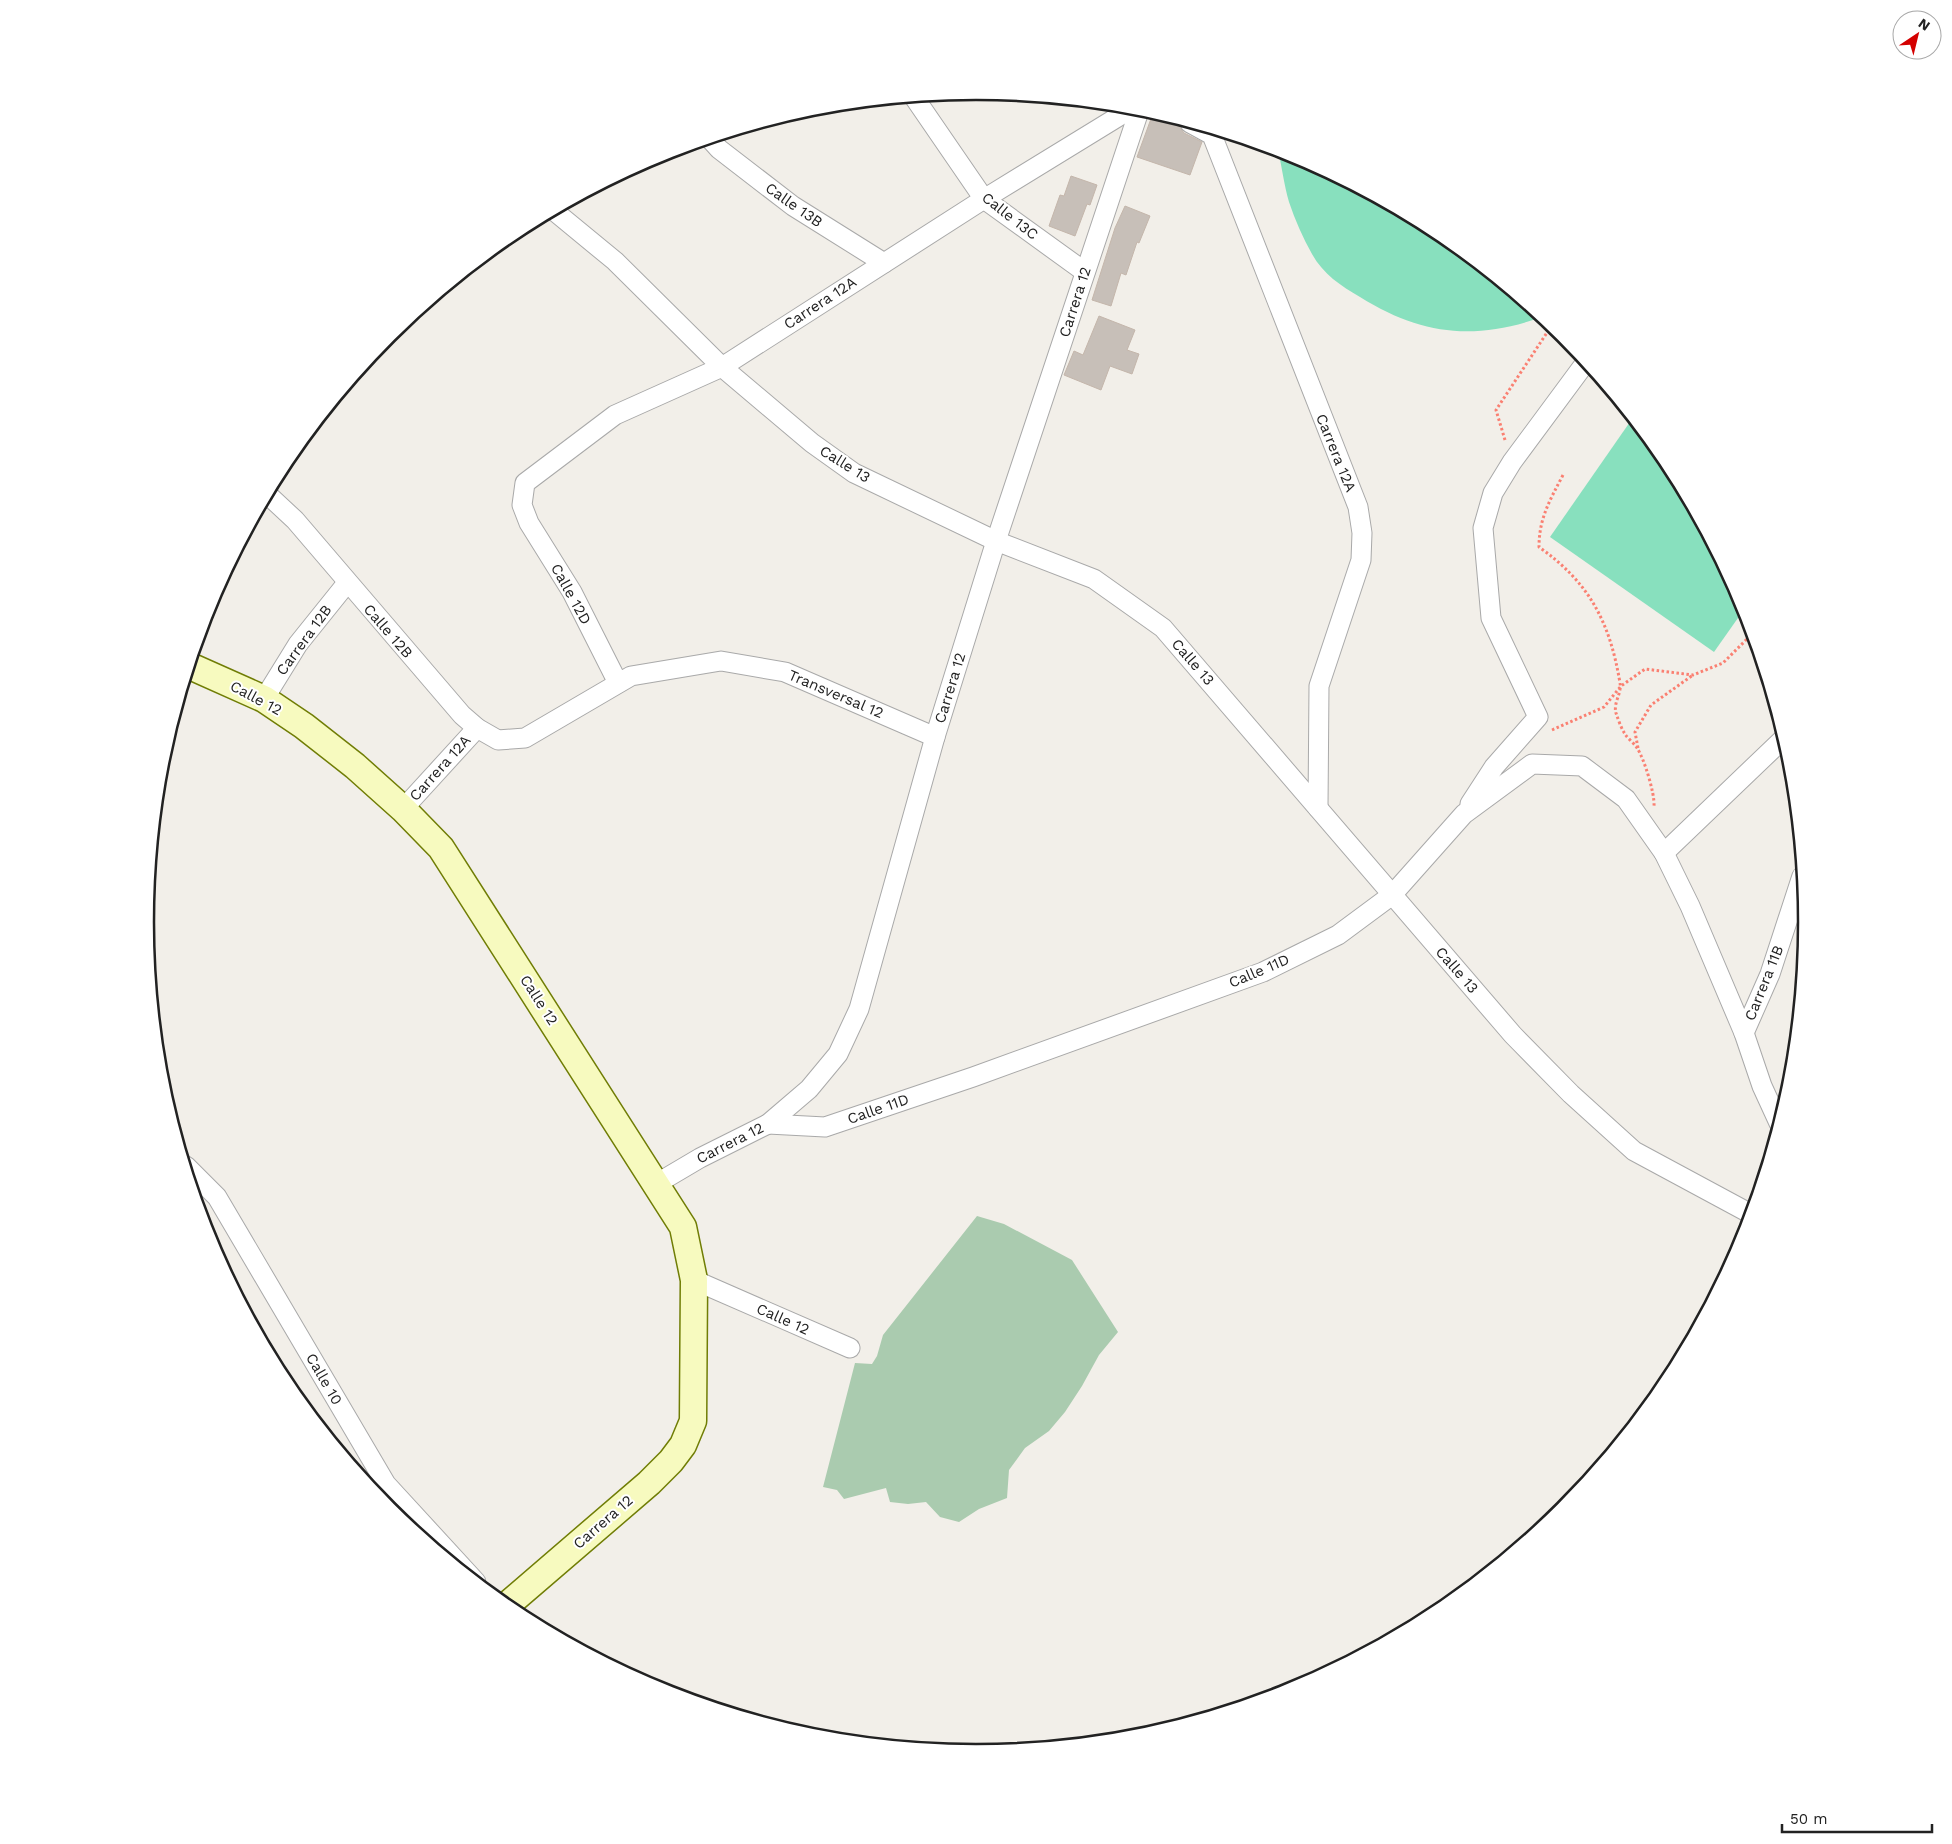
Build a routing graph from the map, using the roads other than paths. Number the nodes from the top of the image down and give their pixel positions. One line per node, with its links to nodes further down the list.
1 (918, 102): 6 (street, Calle 13C)
2 (1123, 114): 6 (street, Carrera 12A)
3 (1137, 116): 9 (street, Carrera 12)
4 (1212, 135): 22 (street, Carrera 12A)
5 (714, 143): 8 (street, Calle 13B)
6 (984, 199): 8 (street, Carrera 12A); 9 (street, Calle 13C)
7 (558, 214): 10 (street, Calle 13)
8 (884, 263): 10 (street, Carrera 12A)
9 (1085, 272): 14 (street, Carrera 12)
10 (722, 367): 13 (street, Carrera 12A); 14 (street, Calle 13)
11 (1582, 367): 24 (street)
12 (272, 499): 15 (street, Calle 12B)
13 (522, 505): 17 (street, Calle 12D)
14 (996, 541): 20 (street, Carrera 12); 22 (street, Calle 13)
15 (347, 583): 18 (street, Carrera 12B); 19 (street, Calle 12B)
16 (195, 668): 18 (street, Calle 12)
17 (618, 683): 19 (street, Calle 12B); 20 (street, Transversal 12)
18 (264, 699): 23 (street, Calle 12)
19 (477, 728): 23 (street, Carrera 12A)
20 (935, 737): 30 (street, Carrera 12)
21 (1778, 744): 25 (street)
22 (1318, 808): 27 (street, Calle 13)
23 (403, 809): 32 (street, Calle 12)
24 (1464, 814): 25 (street, Calle 11D); 27 (street, Calle 11D)
25 (1664, 854): 28 (street, Calle 11D)
26 (1797, 892): 28 (street, Carrera 11B)
27 (1392, 895): 30 (street, Calle 11D); 33 (street, Calle 13)
28 (1744, 1033): 29 (street, Calle 11D)
29 (1775, 1114)
30 (768, 1124): 32 (street, Carrera 12)
31 (194, 1174): 36 (street, Calle 10)
32 (656, 1184): 34 (street, Calle 12)
33 (1745, 1211)
34 (694, 1280): 35 (street, Calle 12); 37 (street, Carrera 12)
35 (850, 1348)
36 (447, 1551)
37 (513, 1600)

